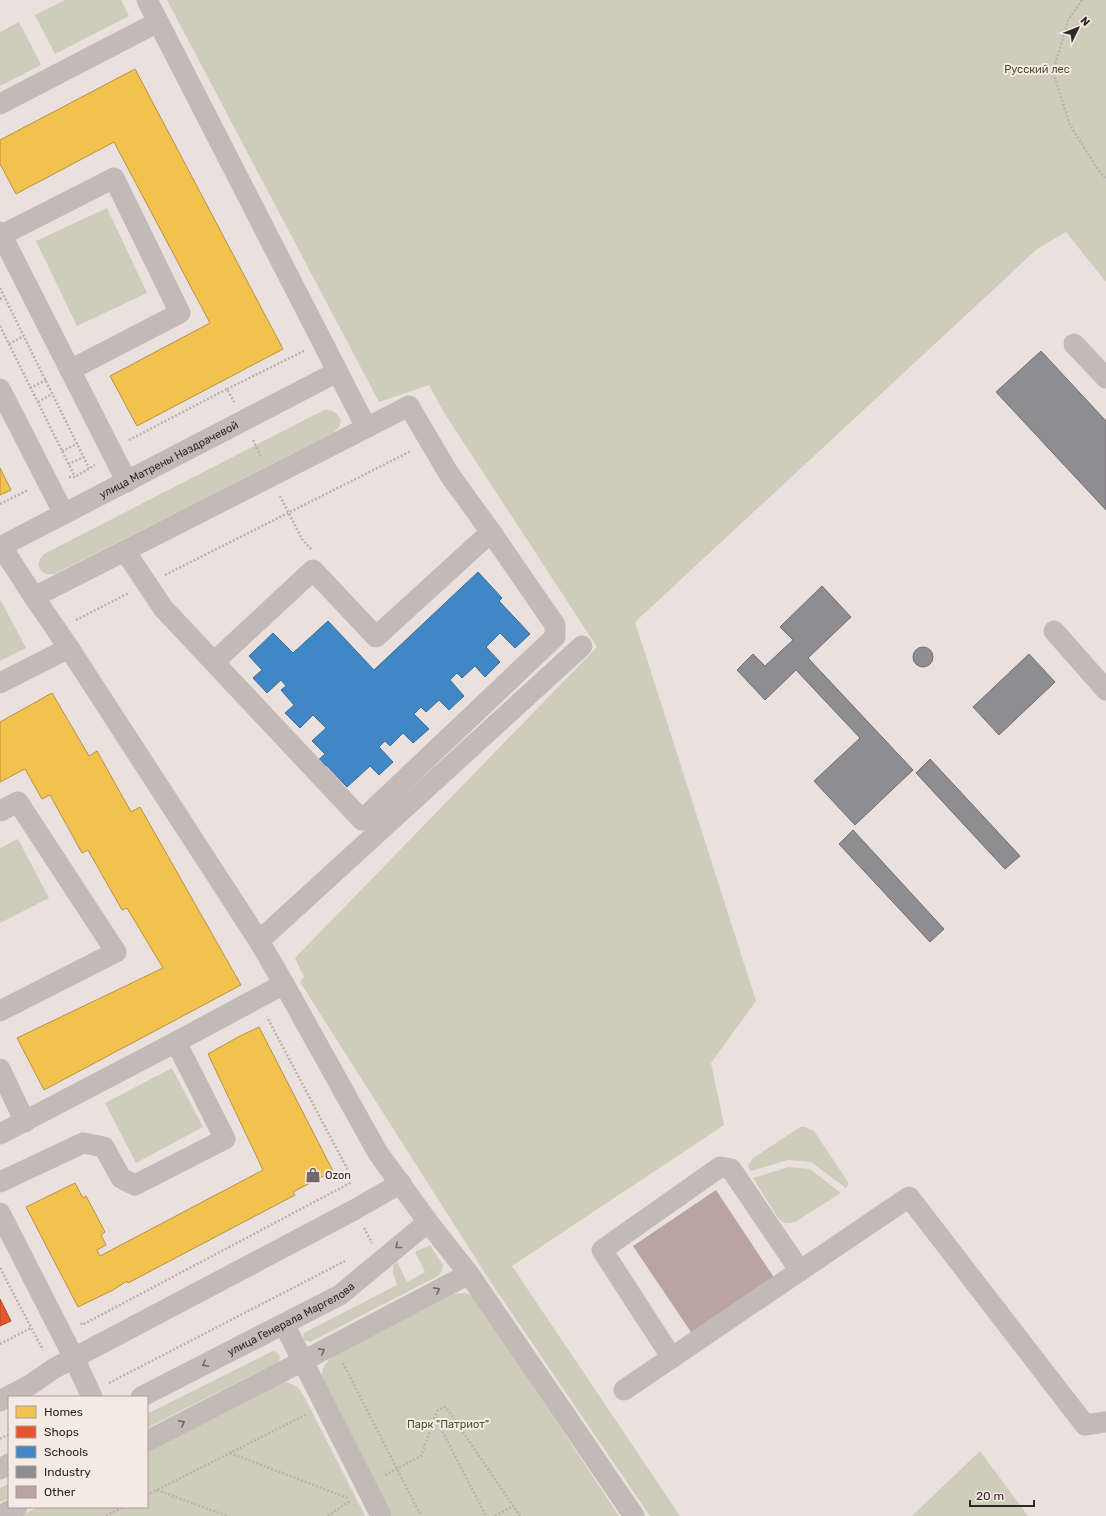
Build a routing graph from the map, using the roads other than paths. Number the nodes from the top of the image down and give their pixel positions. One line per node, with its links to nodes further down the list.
1 (147, 0): 2 (street)
2 (158, 22): 3 (street); 7 (street)
3 (0, 104)
4 (1, 233): 6 (street); 6 (street)
5 (1074, 344): 8 (street)
6 (70, 370): 11 (street)
7 (337, 372): 10 (street); 11 (street, улица Матрены Наздрачевой)
8 (1106, 378)
9 (0, 389): 12 (street)
10 (366, 427): 13 (street); 15 (street)
11 (128, 482): 12 (street, улица Матрены Наздрачевой)
12 (64, 514): 14 (street, улица Матрены Наздрачевой)
13 (491, 532): 20 (street); 20 (street)
14 (0, 547): 16 (street)
15 (125, 551): 16 (street); 20 (street)
16 (34, 597): 19 (street)
17 (1054, 631): 22 (street)
18 (582, 646): 24 (street)
19 (69, 648): 21 (street); 24 (street)
20 (214, 662)
21 (0, 683)
22 (1106, 690)
23 (0, 811): 26 (street)
24 (259, 941): 25 (street)
25 (284, 984): 27 (street); 32 (street)
26 (0, 1011)
27 (176, 1042): 29 (street); 31 (street)
28 (0, 1069): 29 (street)
29 (25, 1122): 30 (street)
30 (0, 1134)
31 (0, 1182)
32 (401, 1182): 34 (street); 38 (street)
33 (0, 1214): 38 (street)
34 (428, 1222): 36 (street); 37 (street, улица Генерала Маргелова, one-way to 37)
35 (800, 1271): 39 (street); 39 (street); 45 (street)
36 (469, 1274): 40 (street, one-way to 36); 50 (street)
37 (284, 1324): 40 (street); 44 (street, улица Генерала Маргелова, one-way to 44)
38 (74, 1358): 42 (street); 43 (street)
39 (672, 1358): 41 (street)
40 (303, 1361): 46 (street, one-way to 40); 49 (street)
41 (624, 1390)
42 (91, 1395)
43 (9, 1396)
44 (143, 1396)
45 (1106, 1422)
46 (148, 1440)
47 (15, 1508): 48 (street)
48 (0, 1516)
49 (381, 1516)
50 (634, 1516)

